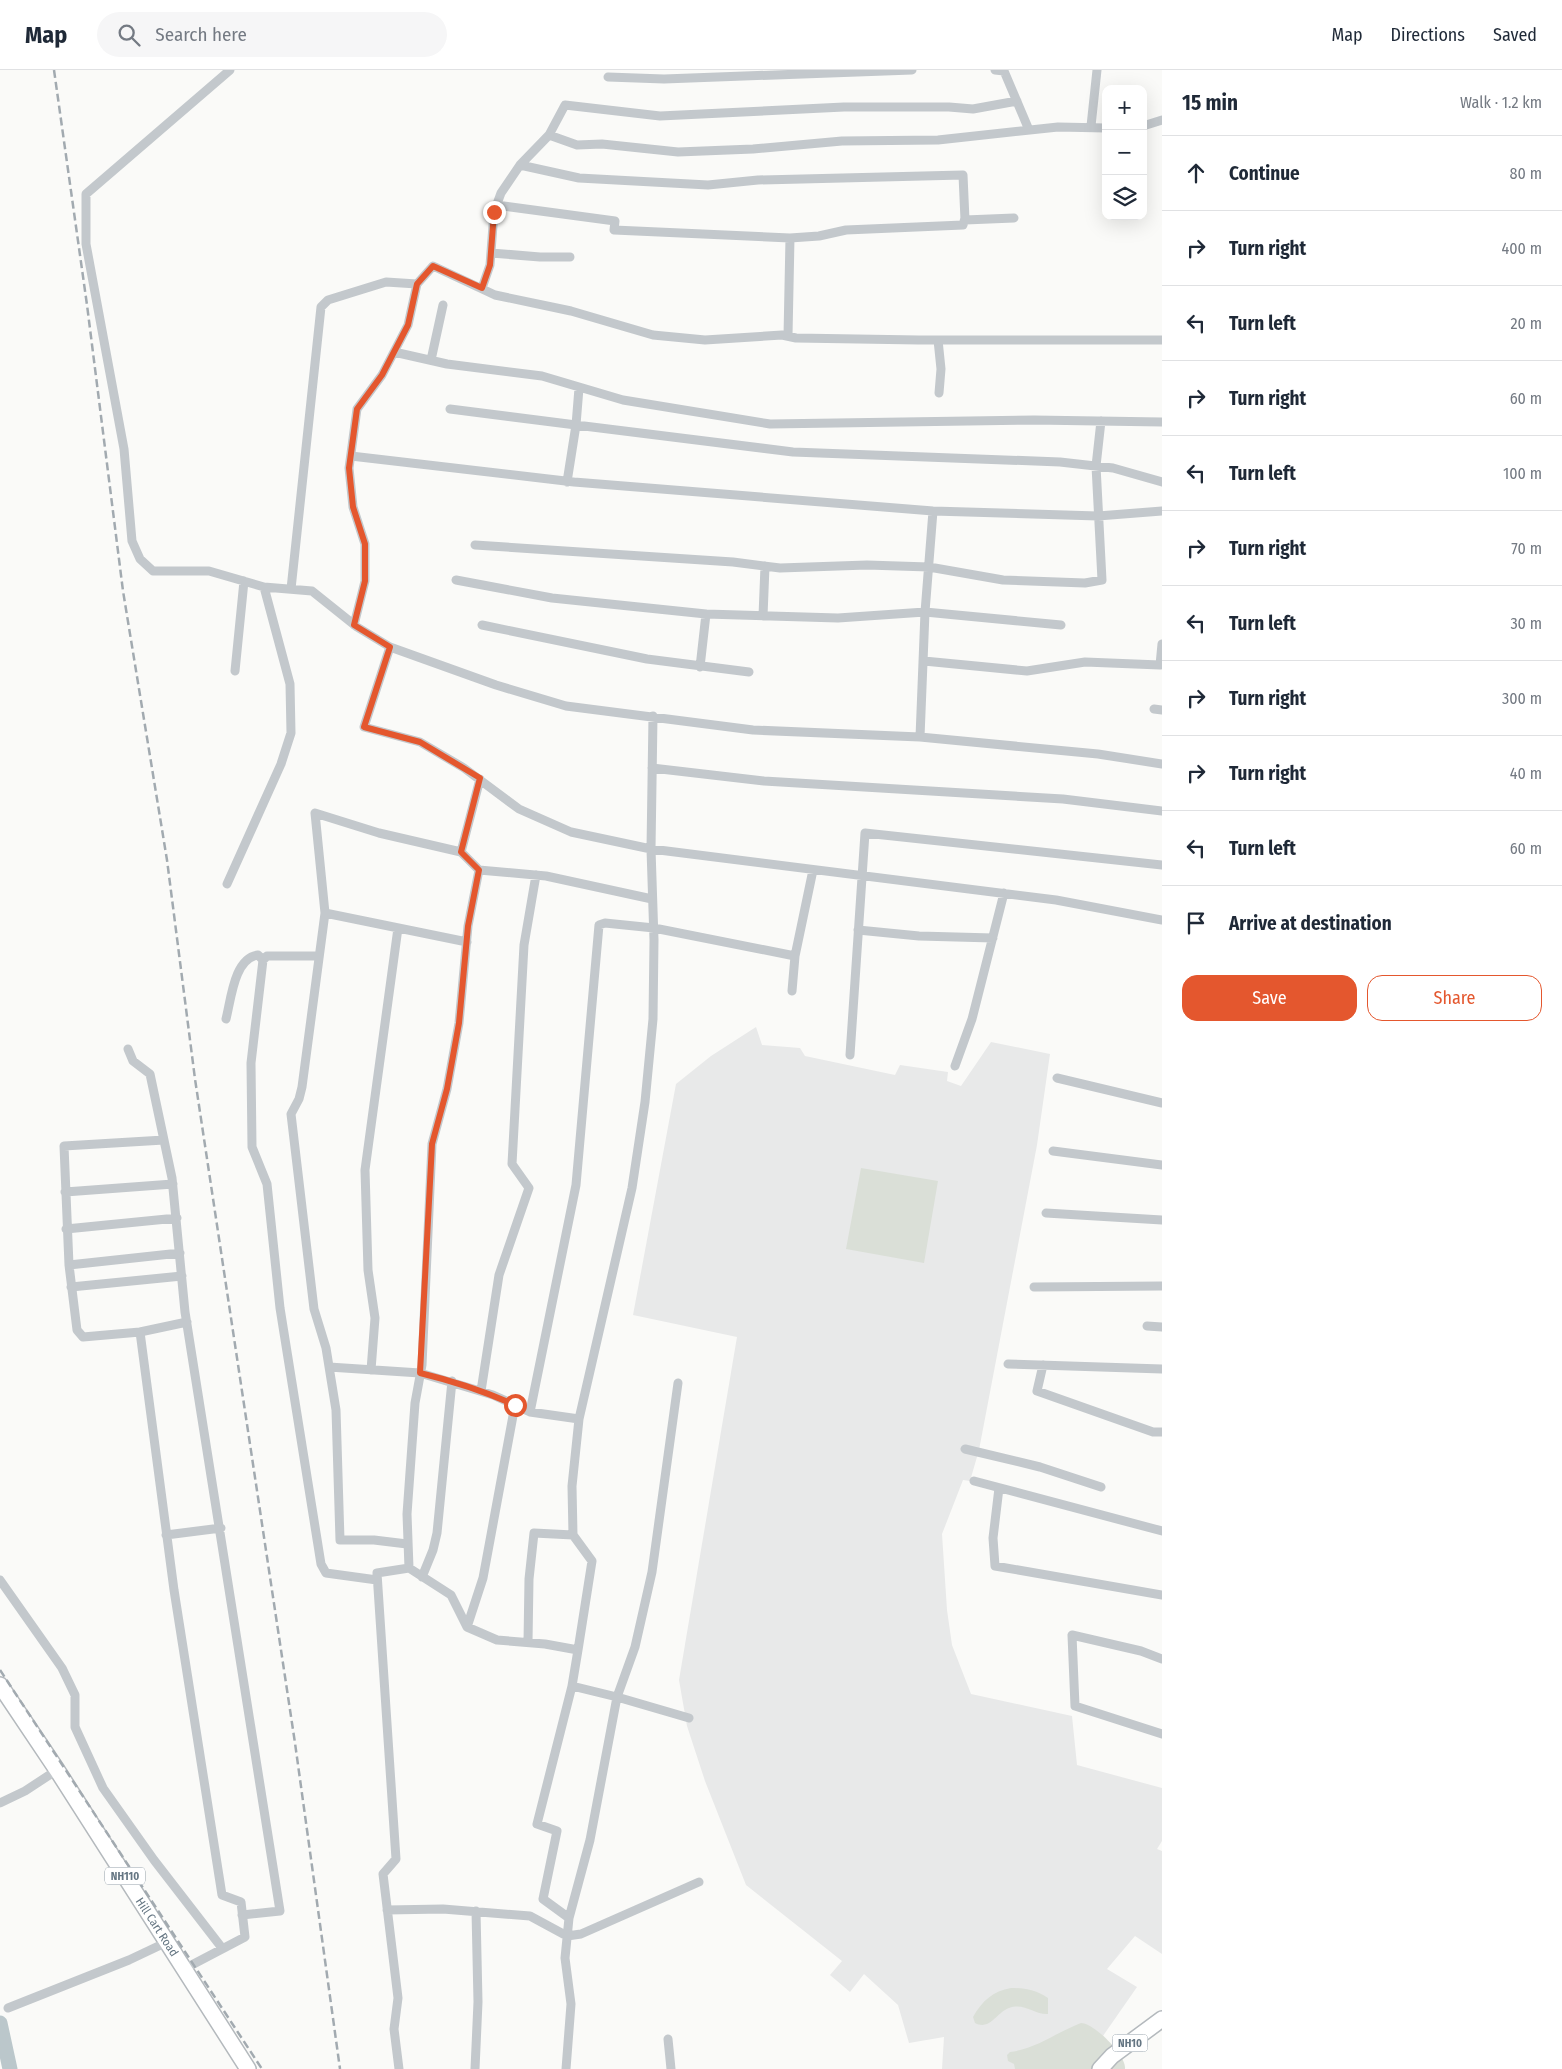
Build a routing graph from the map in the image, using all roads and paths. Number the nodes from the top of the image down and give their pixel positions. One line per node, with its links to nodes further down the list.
1 (230, 70): 45 (street)
2 (912, 70): 5 (street)
3 (995, 70): 6 (street)
4 (1097, 70): 9 (street)
5 (608, 77)
6 (1017, 101): 11 (street); 12 (street)
7 (1162, 120): 8 (street)
8 (1147, 125)
9 (1091, 126): 10 (street); 11 (street)
10 (1102, 127)
11 (1029, 130): 12 (street)
12 (549, 135): 13 (street)
13 (520, 165): 14 (street); 15 (street)
14 (496, 205): 17 (street); 18 (street)
15 (965, 218): 16 (street); 17 (street)
16 (1014, 218)
17 (790, 238): 23 (street)
18 (491, 252): 19 (street); 21 (street)
19 (570, 257)
20 (417, 284): 21 (street); 26 (street); 47 (street)
21 (482, 288): 23 (street)
22 (443, 305): 27 (street)
23 (788, 336): 24 (street)
24 (938, 340): 25 (street); 29 (street)
25 (1162, 340)
26 (394, 352): 27 (street); 34 (street)
27 (431, 360): 28 (street)
28 (579, 388): 31 (street); 33 (street)
29 (939, 393)
30 (450, 409): 33 (street)
31 (1101, 421): 32 (street); 35 (street)
32 (1162, 422)
33 (576, 425): 35 (street); 36 (street)
34 (351, 456): 36 (street); 51 (street)
35 (1096, 466): 37 (street); 40 (street)
36 (567, 482): 38 (street)
37 (1162, 482)
38 (933, 511): 40 (street); 43 (street)
39 (1162, 511): 40 (street)
40 (1098, 516): 43 (street)
41 (475, 545): 42 (street)
42 (765, 566): 43 (street); 50 (street)
43 (929, 567): 48 (street)
44 (456, 580): 49 (street)
45 (244, 581): 46 (street); 58 (street)
46 (264, 587): 47 (street); 73 (street)
47 (291, 589): 51 (street)
48 (925, 612): 50 (street); 53 (street); 56 (street)
49 (706, 614): 50 (street); 57 (street)
50 (763, 616)
51 (354, 625): 55 (street)
52 (482, 625): 57 (street)
53 (1062, 625)
54 (1162, 644): 56 (street)
55 (390, 647): 60 (street); 64 (street)
56 (924, 660): 61 (street)
57 (700, 667): 59 (street)
58 (235, 671)
59 (749, 672)
60 (653, 716): 61 (street); 63 (street)
61 (920, 737): 62 (street)
62 (1162, 764)
63 (652, 768): 65 (street); 66 (street)
64 (480, 778): 66 (street); 67 (street)
65 (1162, 811)
66 (651, 849): 70 (street); 75 (street)
67 (461, 852): 69 (street); 76 (street)
68 (1162, 865): 72 (street)
69 (479, 870): 71 (street); 82 (street)
70 (812, 870): 72 (street); 84 (street)
71 (536, 875): 75 (street); 120 (street)
72 (863, 877): 74 (street); 80 (street)
73 (227, 884)
74 (1004, 893): 77 (street); 81 (street)
75 (652, 898): 79 (street)
76 (325, 913): 78 (street); 83 (street)
77 (1162, 920)
78 (398, 928): 82 (street); 116 (street)
79 (654, 928): 84 (street); 122 (street); 123 (street)
80 (858, 930): 81 (street); 89 (street)
81 (993, 938): 90 (street)
82 (467, 942): 117 (street)
83 (319, 956): 85 (street); 114 (street)
84 (795, 956): 86 (street)
85 (263, 960): 87 (street); 137 (street)
86 (792, 991)
87 (226, 1020)
88 (128, 1049): 93 (street)
89 (850, 1055)
90 (955, 1066)
91 (1057, 1078): 92 (street)
92 (1162, 1103)
93 (164, 1140): 96 (street); 97 (street)
94 (1052, 1151): 95 (street)
95 (1162, 1165)
96 (172, 1184): 97 (street); 99 (street)
97 (65, 1192): 101 (street)
98 (1046, 1213): 100 (street)
99 (176, 1218): 101 (street); 102 (street)
100 (1162, 1220)
101 (66, 1229): 103 (street)
102 (180, 1253): 103 (street); 104 (street)
103 (69, 1265): 106 (street)
104 (182, 1276): 106 (street); 108 (street)
105 (1162, 1286): 107 (street)
106 (71, 1287): 111 (street)
107 (1034, 1287)
108 (187, 1322): 111 (street); 129 (street)
109 (1147, 1326): 110 (street)
110 (1162, 1327)
111 (140, 1332): 131 (street)
112 (1008, 1364): 113 (street)
113 (1043, 1365): 115 (street); 124 (street)
114 (329, 1368): 116 (street); 133 (street)
115 (1162, 1369)
116 (371, 1370): 117 (street)
117 (420, 1373): 118 (street); 133 (street)
118 (452, 1381): 120 (street); 135 (street)
119 (678, 1383): 145 (street)
120 (481, 1391): 121 (street)
121 (515, 1405): 122 (street); 139 (street)
122 (530, 1412): 123 (street)
123 (579, 1418): 132 (street)
124 (1162, 1432)
125 (965, 1450): 127 (street)
126 (974, 1481): 128 (street)
127 (1100, 1487)
128 (999, 1488): 130 (street); 138 (street)
129 (220, 1528): 131 (street); 153 (street)
130 (1162, 1531)
131 (166, 1535): 153 (street)
132 (573, 1535): 140 (street); 141 (street)
133 (407, 1544): 134 (street)
134 (409, 1568): 135 (street); 137 (street)
135 (422, 1577): 139 (street)
136 (0, 1580): 157 (street)
137 (377, 1580): 151 (street)
138 (1162, 1595)
139 (467, 1627): 140 (street)
140 (528, 1642): 141 (street)
141 (578, 1650): 144 (street)
142 (1162, 1659): 147 (street)
143 (0, 1685): 148 (highway, Hill Cart Road / NH110)
144 (572, 1686): 145 (street); 154 (street)
145 (617, 1697): 146 (street); 154 (street)
146 (690, 1718)
147 (1162, 1734)
148 (57, 1770): 149 (street); 156 (highway, Hill Cart Road / NH110)
149 (0, 1803)
150 (698, 1882): 155 (street)
151 (387, 1910): 152 (street); 163 (street)
152 (476, 1911): 155 (street); 164 (street)
153 (242, 1915): 157 (street)
154 (569, 1918): 155 (street)
155 (567, 1936): 165 (street)
156 (167, 1942): 158 (highway, Hill Cart Road / NH110); 159 (street)
157 (222, 1948): 158 (street)
158 (184, 1968): 162 (highway, Hill Cart Road / NH110)
159 (8, 2008)
160 (1162, 2019): 167 (highway, NH10)
161 (668, 2039): 166 (street)
162 (248, 2069)
163 (399, 2069)
164 (475, 2069)
165 (566, 2069)
166 (671, 2069)
167 (1100, 2069)

